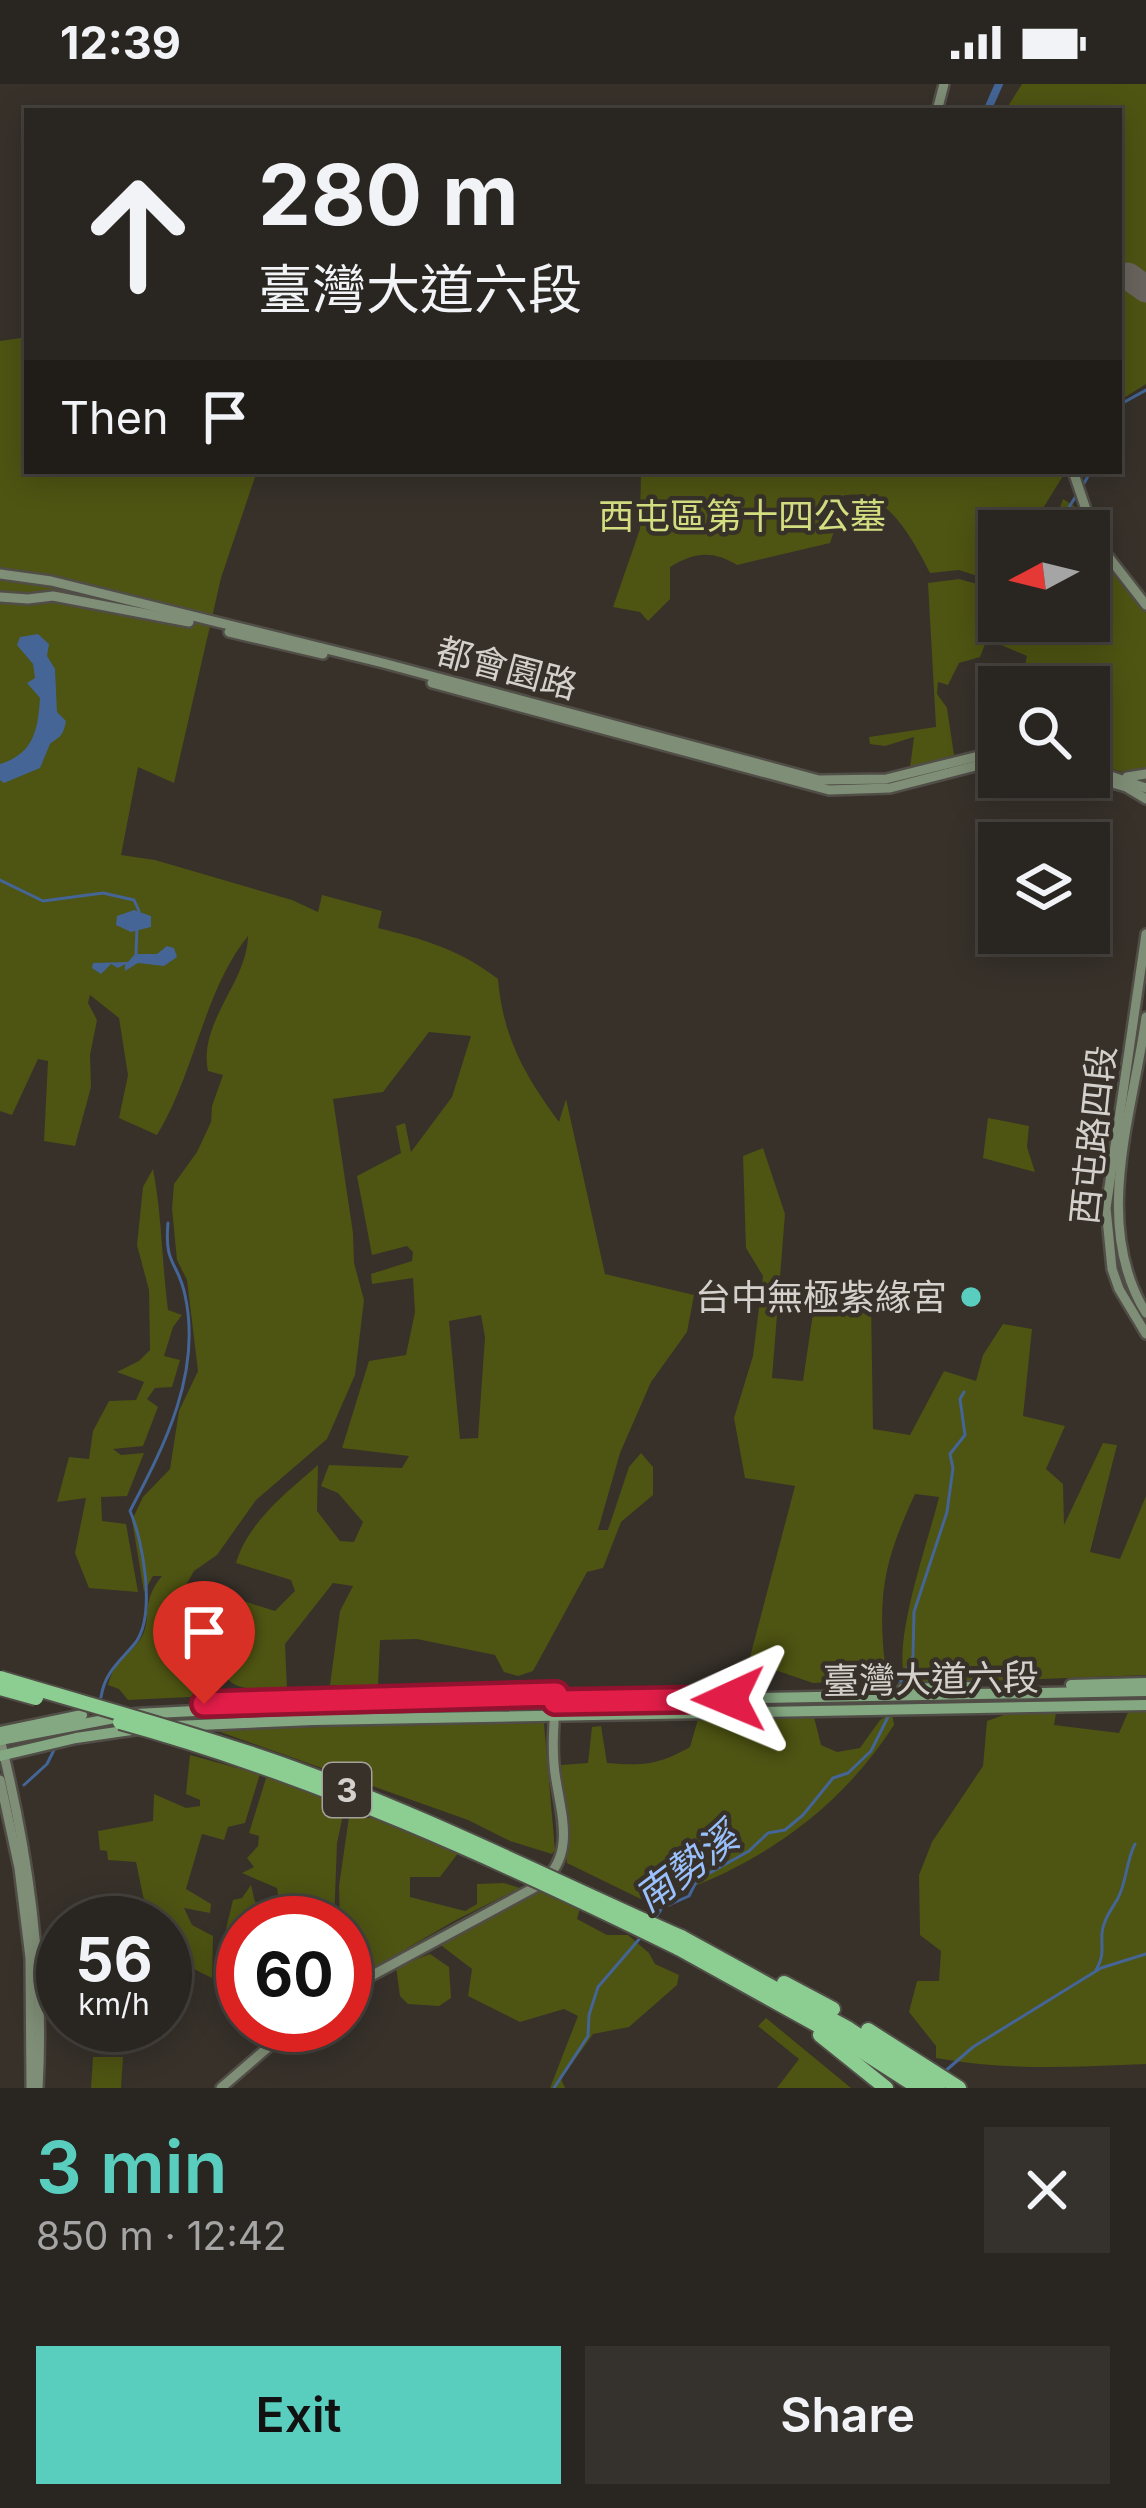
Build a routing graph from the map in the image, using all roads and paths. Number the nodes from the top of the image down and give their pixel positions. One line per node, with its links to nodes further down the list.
1 (1076, 474): 5 (street)
2 (0, 576): 3 (street, 都會園路)
3 (84, 595): 4 (street, 都會園路); 6 (street, 都會園路)
4 (0, 597)
5 (1146, 602)
6 (978, 753)
7 (1146, 774): 9 (street)
8 (1110, 775): 9 (street)
9 (1116, 776): 11 (street)
10 (1110, 780): 12 (street)
11 (1146, 788)
12 (1146, 799)
13 (1146, 934): 18 (street, 西屯路四段)
14 (1146, 968): 18 (street, 西屯路四段)
15 (1146, 1017): 17 (street, 西屯路四段)
16 (1146, 1048): 17 (street, 西屯路四段)
17 (1146, 1309)
18 (1146, 1329)
19 (0, 1678): 25 (highway, 3, bridge)
20 (0, 1688): 25 (highway, 3, bridge)
21 (1146, 1694): 22 (main road, 臺灣大道六段)
22 (555, 1706): 23 (main road, 臺灣大道六段); 27 (street)
23 (1, 1744): 32 (street)
24 (0, 1780): 32 (street)
25 (680, 1942): 26 (highway, 3)
26 (712, 1959): 29 (highway, 3); 29 (highway); 30 (highway)
27 (372, 1975)
28 (263, 2052): 33 (street)
29 (902, 2061): 31 (highway); 34 (highway, 3)
30 (878, 2086)
31 (948, 2086): 35 (highway)
32 (34, 2088)
33 (221, 2088)
34 (919, 2088)
35 (968, 2088)

